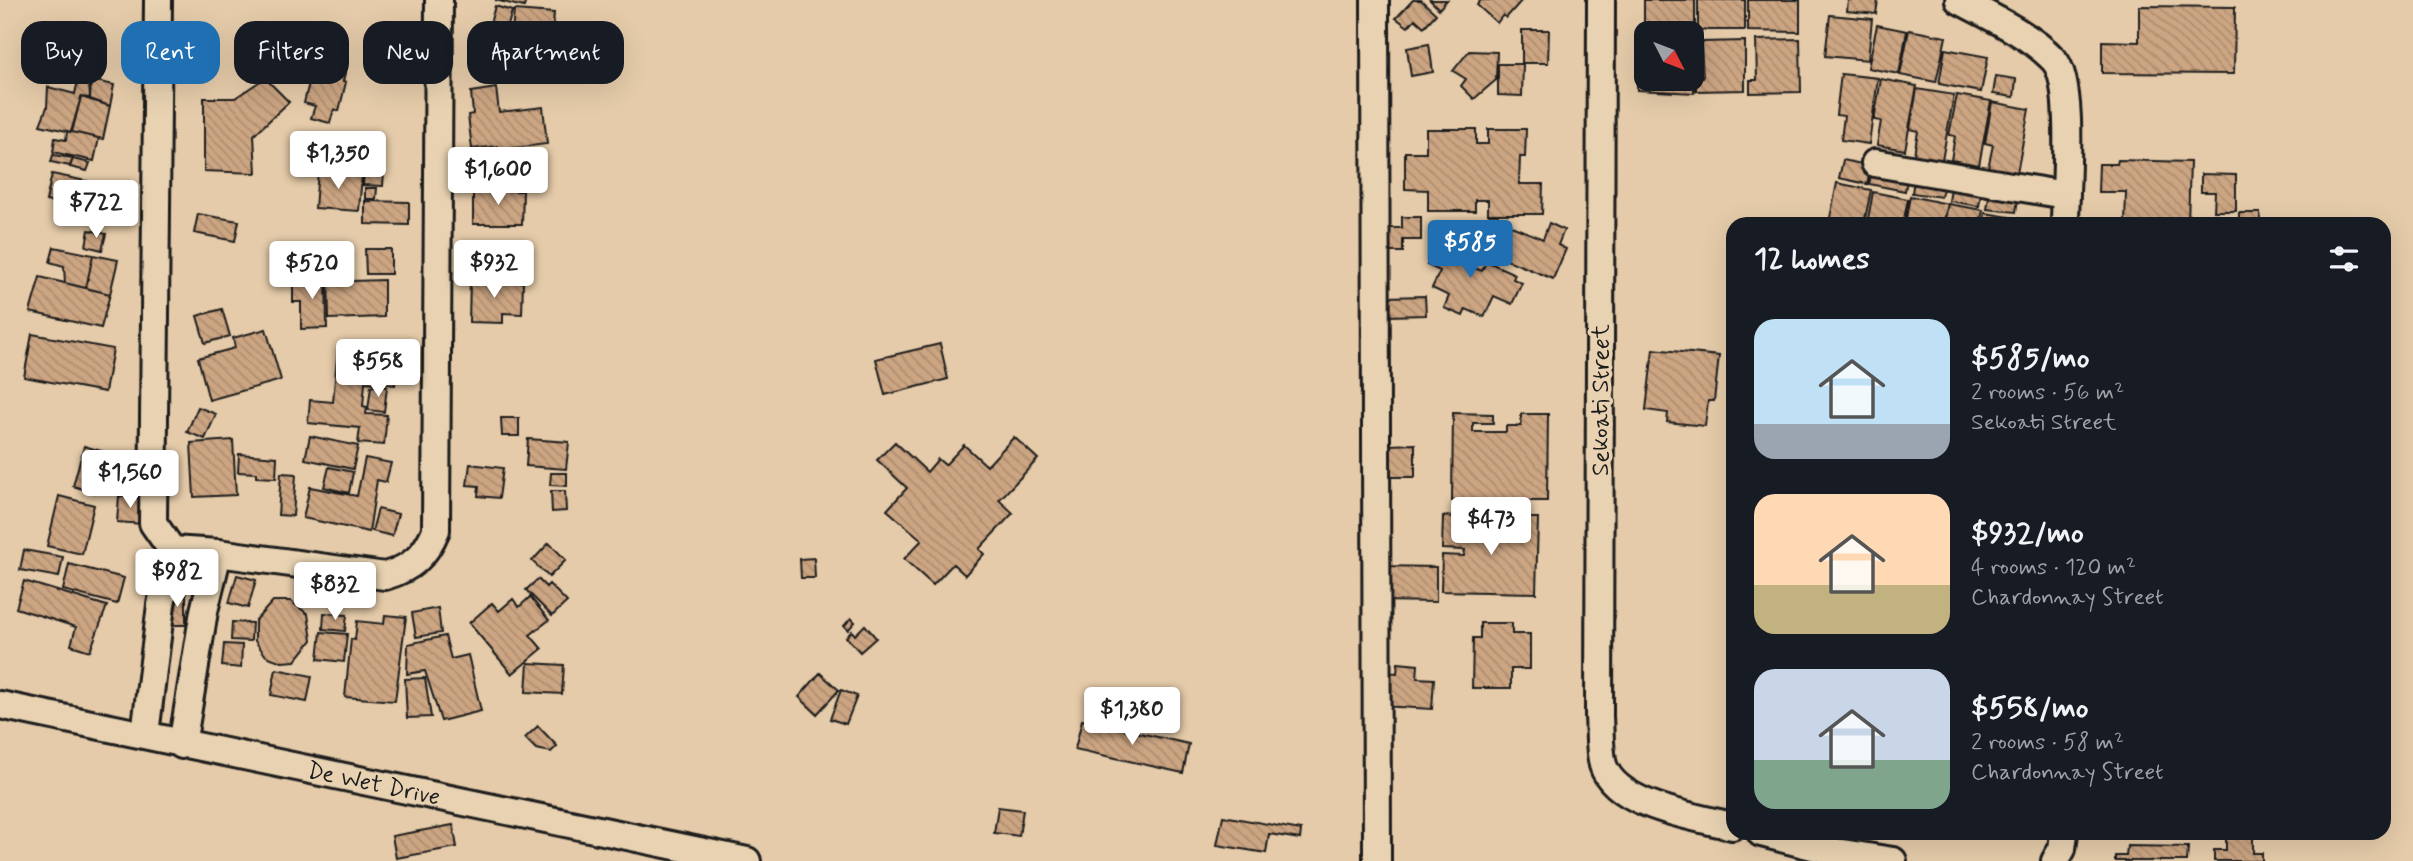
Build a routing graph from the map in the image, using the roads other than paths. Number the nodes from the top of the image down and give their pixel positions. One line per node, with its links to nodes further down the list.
1 (158, 0): 9 (street)
2 (439, 0): 10 (street)
3 (1374, 0): 19 (street)
4 (1601, 0): 14 (street, Sekoati Street)
5 (1959, 0): 7 (street)
6 (1875, 163): 7 (street)
7 (2065, 195): 8 (street)
8 (2065, 217)
9 (172, 550): 10 (street); 12 (street)
10 (218, 552): 13 (street)
11 (0, 705): 12 (street, De Wet Drive)
12 (145, 734): 13 (street, De Wet Drive)
13 (182, 745): 18 (street, De Wet Drive)
14 (1726, 824)
15 (1783, 840): 17 (street)
16 (2063, 840): 21 (street)
17 (1836, 857): 20 (street)
18 (747, 861)
19 (1377, 861)
20 (1893, 861)
21 (2055, 861)

